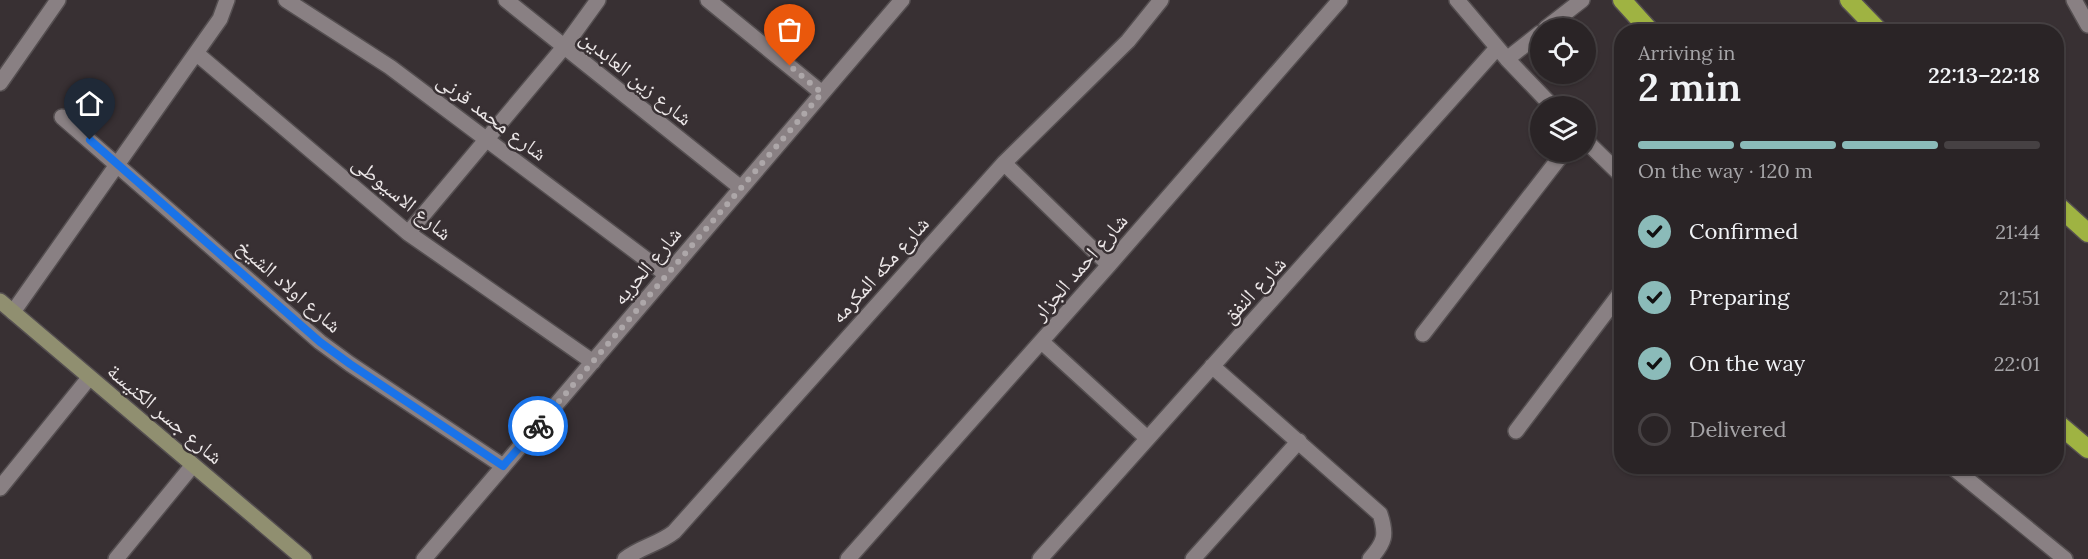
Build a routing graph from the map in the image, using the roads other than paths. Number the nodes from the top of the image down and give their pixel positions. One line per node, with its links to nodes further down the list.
1 (58, 0): 23 (street)
2 (227, 0): 21 (street)
3 (286, 0): 27 (street, شارع محمد قرنى)
4 (506, 0): 20 (street, شارع زين العابدين)
5 (598, 0): 20 (street)
6 (708, 0): 24 (street)
7 (902, 0): 24 (street, شارع الحريه)
8 (1161, 0): 30 (street, شارع مكه المكرمه)
9 (1340, 0): 37 (street, شارع احمد الجزار)
10 (1457, 0): 22 (street)
11 (1582, 0): 15 (street)
12 (1622, 0): 16 (highway)
13 (1849, 0): 17 (highway)
14 (2074, 0): 18 (street)
15 (1559, 18)
16 (1644, 24)
17 (1872, 24)
18 (2088, 26)
19 (1530, 39): 22 (street, شارع النفق)
20 (564, 47): 27 (street); 33 (street, شارع زين العابدين)
21 (196, 53): 31 (street); 35 (street, شارع الاسيوطى)
22 (1502, 54): 25 (street); 45 (street, شارع النفق)
23 (0, 82)
24 (822, 93): 33 (street, شارع الحريه)
25 (1542, 96)
26 (62, 117): 31 (street, شارع اولاد الشيخ)
27 (487, 140): 35 (street); 38 (street, شارع محمد قرنى)
28 (1596, 151): 32 (street)
29 (1556, 162): 42 (street)
30 (1004, 163): 37 (street); 59 (street, شارع مكه المكرمه)
31 (117, 164): 41 (street); 53 (street, شارع اولاد الشيخ)
32 (1614, 168)
33 (741, 188): 38 (street, شارع الحريه)
34 (2064, 211): 36 (highway)
35 (408, 232): 44 (street, شارع الاسيوطى)
36 (2088, 233)
37 (1109, 265): 43 (street, شارع احمد الجزار)
38 (667, 275): 44 (street, شارع الحريه)
39 (0, 301): 41 (main road, شارع جسر الكنيسة)
40 (1614, 302): 48 (street)
41 (13, 312): 46 (main road, شارع جسر الكنيسة)
42 (1423, 334)
43 (1042, 342): 49 (street); 60 (street, شارع احمد الجزار)
44 (592, 362): 53 (street, شارع الحريه)
45 (1212, 366): 49 (street, شارع النفق); 50 (street)
46 (89, 378): 52 (main road, شارع جسر الكنيسة); 55 (street)
47 (2064, 428): 51 (highway)
48 (1516, 431)
49 (1147, 438): 61 (street, شارع النفق)
50 (1299, 441): 62 (street); 63 (street)
51 (2088, 448)
52 (193, 465): 56 (street); 57 (main road, شارع جسر الكنيسة)
53 (503, 466): 58 (street, شارع الحريه)
54 (1961, 474): 64 (street)
55 (0, 488)
56 (116, 559)
57 (304, 559)
58 (424, 559)
59 (625, 559)
60 (848, 559)
61 (1040, 559)
62 (1193, 559)
63 (1370, 559)
64 (2065, 559)

